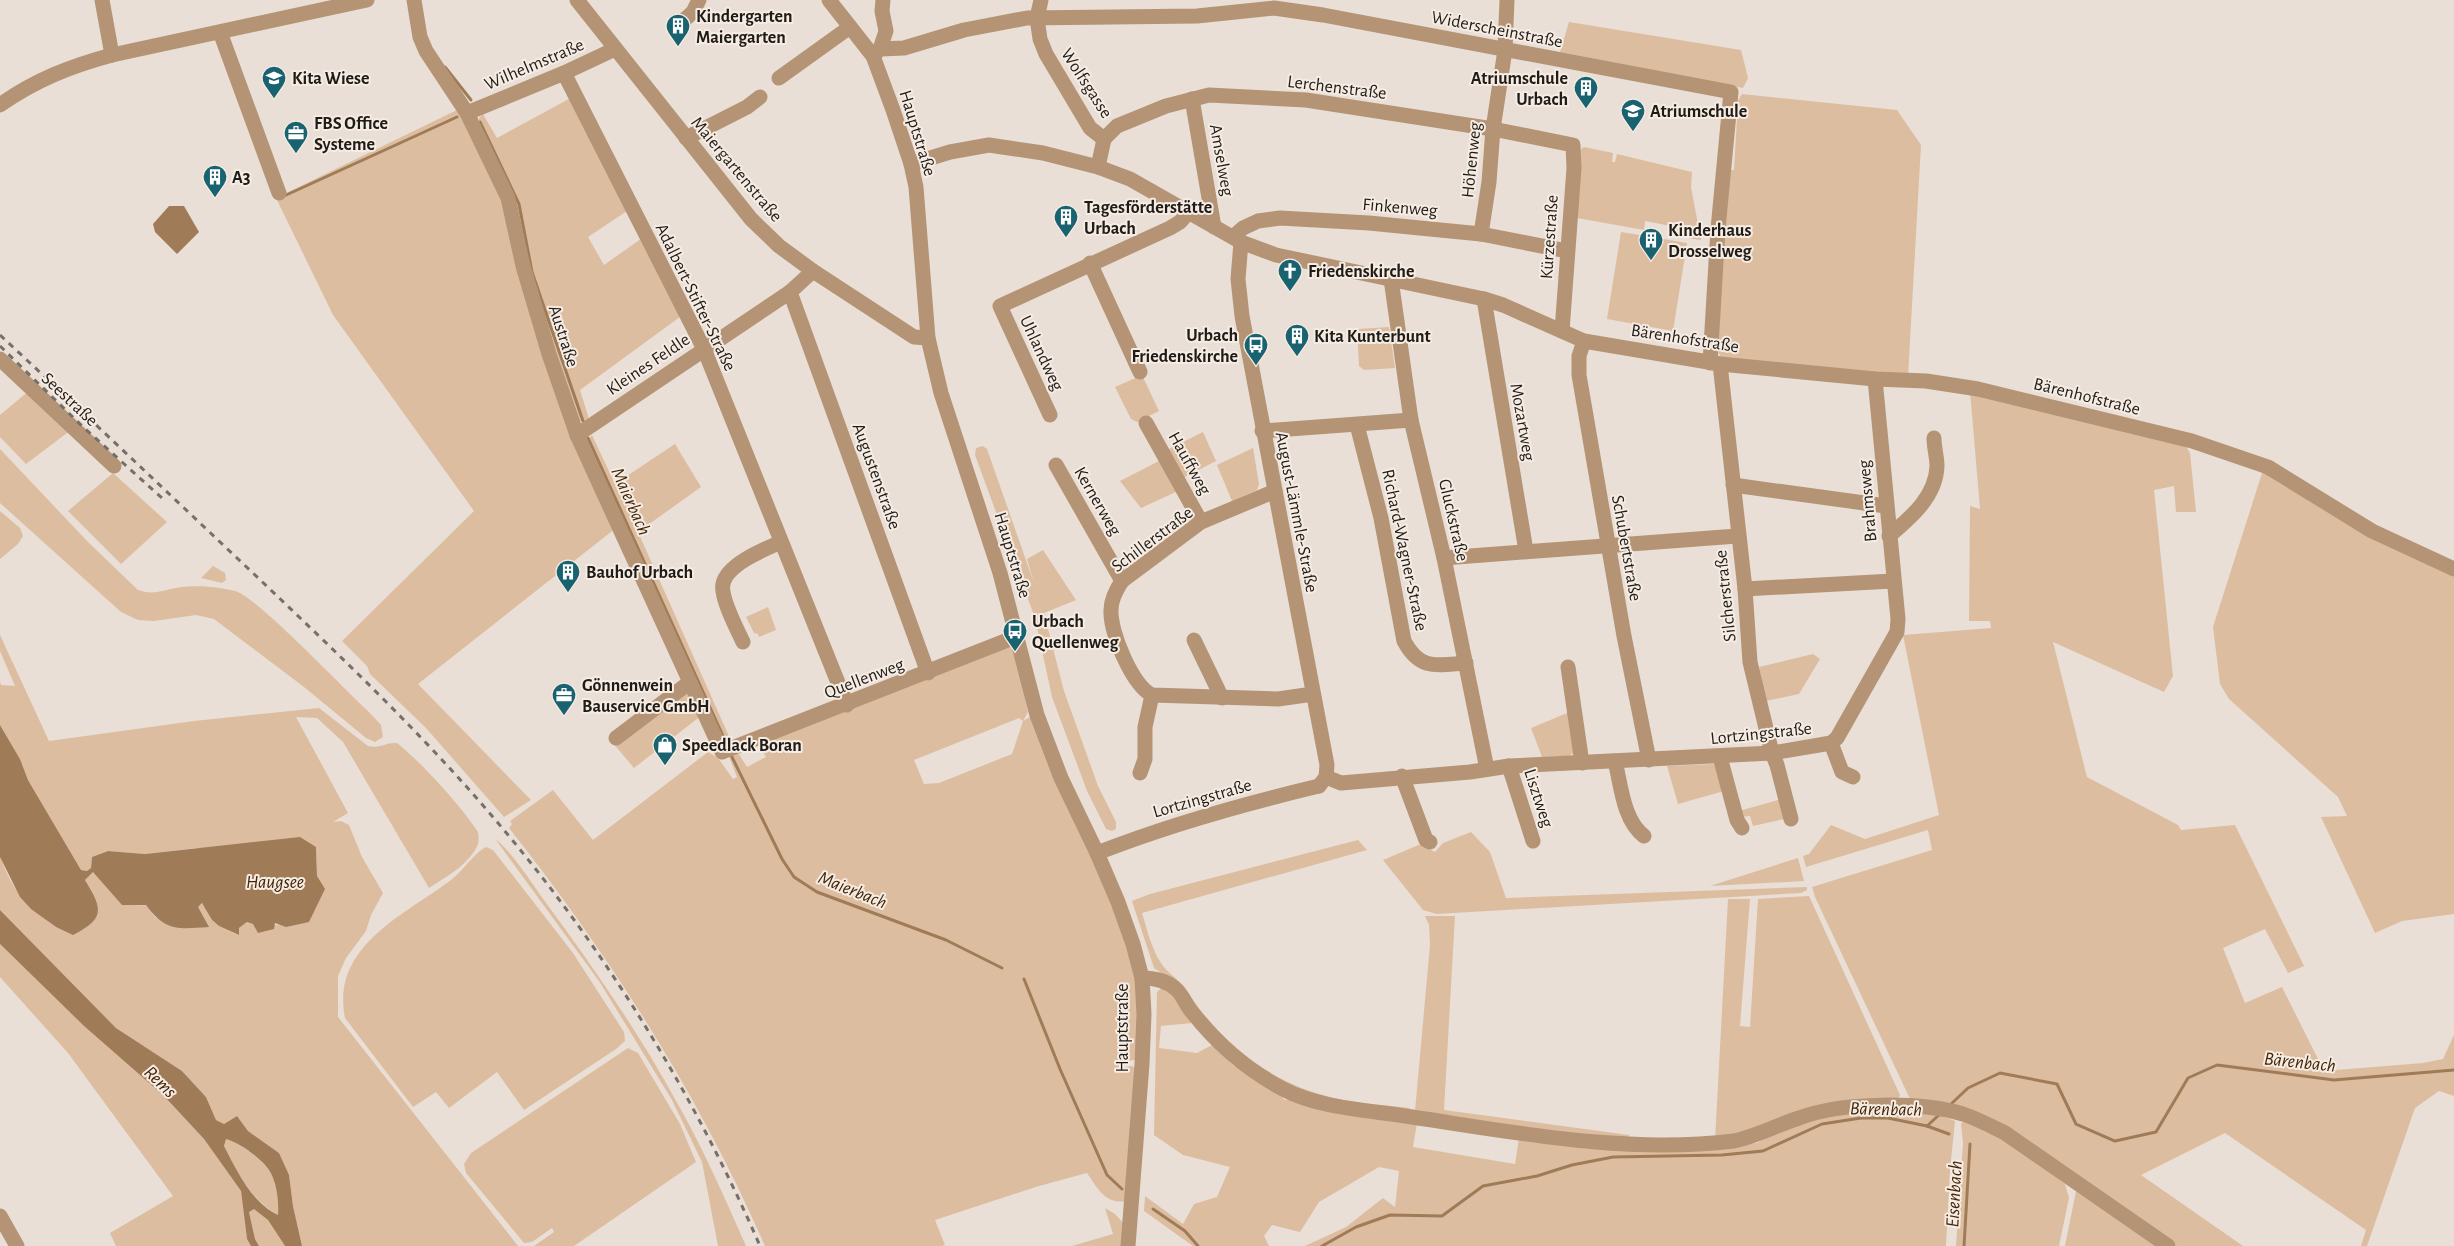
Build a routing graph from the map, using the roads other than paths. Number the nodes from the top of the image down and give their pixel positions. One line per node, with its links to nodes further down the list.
1 (102, 0): 19 (street)
2 (367, 0): 15 (street)
3 (414, 0): 26 (street, Austraße)
4 (577, 0): 16 (street, Maiergartenstraße)
5 (699, 0): 13 (street)
6 (829, 0): 14 (street, Hauptstraße)
7 (883, 0): 18 (street)
8 (1041, 0): 12 (street)
9 (1327, 0): 11 (street)
10 (1507, 0): 17 (street, Höhenweg)
11 (1323, 15): 12 (street, Widerscheinstraße); 17 (street, Widerscheinstraße)
12 (1037, 18): 18 (street, Widerscheinstraße); 29 (street, Wolfsgasse)
13 (681, 22)
14 (850, 27): 18 (street, Hauptstraße); 21 (street)
15 (220, 32): 19 (street); 33 (street)
16 (615, 49): 20 (street, Wilhelmstraße); 28 (street, Maiergartenstraße)
17 (1505, 50): 22 (street, Widerscheinstraße); 27 (street, Höhenweg)
18 (876, 52): 31 (street, Hauptstraße)
19 (112, 54): 25 (street)
20 (564, 73): 26 (street, Wilhelmstraße); 47 (street, Adalbert-Stifter-Straße)
21 (779, 78)
22 (1731, 92): 49 (street, Silcherstraße)
23 (760, 97): 28 (street)
24 (1192, 100): 27 (street, Lerchenstraße); 29 (street, Lerchenstraße); 35 (street, Amselweg)
25 (0, 105)
26 (467, 113): 57 (street, Austraße)
27 (1493, 129): 30 (street, Lerchenstraße); 36 (street, Höhenweg)
28 (686, 138): 40 (street, Maiergartenstraße)
29 (1104, 139): 32 (street, Wolfsgasse)
30 (1573, 145): 38 (street, Kürzestraße)
31 (911, 164): 32 (street, Bärenhofstraße); 45 (street, Hauptstraße)
32 (1098, 166): 34 (street, Bärenhofstraße)
33 (279, 193)
34 (1188, 213): 35 (street, Bärenhofstraße); 39 (street)
35 (1214, 227): 37 (street, Bärenhofstraße)
36 (1481, 234): 37 (street, Finkenweg); 38 (street, Finkenweg)
37 (1237, 239): 41 (street, Bärenhofstraße); 56 (street, August-Lämmle-Straße)
38 (1567, 251): 44 (street, Kürzestraße)
39 (1090, 263): 50 (street); 52 (street, Uhlandweg)
40 (813, 272): 42 (street, Kleines Feldle); 45 (street, Maiergartenstraße)
41 (1392, 279): 43 (street, Bärenhofstraße); 53 (street, Gluckstraße)
42 (790, 292): 47 (street, Kleines Feldle); 81 (street, Augustenstraße)
43 (1484, 299): 44 (street, Bärenhofstraße); 69 (street, Mozartweg)
44 (1562, 331): 46 (street, Bärenhofstraße)
45 (928, 338): 76 (street, Hauptstraße)
46 (1584, 341): 49 (street, Bärenhofstraße); 68 (street, Schubertstraße)
47 (704, 349): 57 (street, Kleines Feldle); 67 (street, Adalbert-Stifter-Straße)
48 (0, 359): 60 (street, Seestraße)
49 (1715, 364): 51 (street, Bärenhofstraße); 61 (street, Silcherstraße)
50 (1140, 372)
51 (1874, 379): 63 (street, Brahmsweg); 71 (street, Bärenhofstraße)
52 (1050, 415)
53 (1411, 420): 55 (street); 70 (street, Gluckstraße)
54 (1146, 423): 64 (street, Hauffweg)
55 (1357, 425): 56 (street); 79 (street, Richard-Wagner-Straße)
56 (1262, 431): 62 (street, August-Lämmle-Straße)
57 (577, 435): 82 (street, Austraße)
58 (1934, 438): 66 (street)
59 (1056, 465): 73 (street, Kernerweg)
60 (114, 466)
61 (1733, 485): 63 (street); 65 (street, Silcherstraße)
62 (1275, 491): 64 (street, Schillerstraße); 83 (street, August-Lämmle-Straße)
63 (1886, 506): 66 (street, Brahmsweg)
64 (1201, 522): 73 (street, Schillerstraße)
65 (1737, 536): 68 (street); 74 (street, Silcherstraße)
66 (1889, 536): 72 (street, Brahmsweg)
67 (781, 542): 78 (street); 86 (street, Adalbert-Stifter-Straße)
68 (1608, 546): 69 (street); 93 (street, Schubertstraße)
69 (1526, 551): 70 (street)
70 (1444, 558): 79 (street, Gluckstraße)
71 (2454, 569)
72 (1893, 581): 74 (street); 75 (street, Brahmsweg)
73 (1122, 582): 84 (street, Schillerstraße)
74 (1745, 589): 90 (street, Silcherstraße)
75 (1898, 619): 88 (street, Lortzingstraße)
76 (1018, 636): 81 (street, Quellenweg); 106 (street, Hauptstraße)
77 (1194, 640): 85 (street)
78 (743, 642)
79 (1466, 663): 96 (street, Gluckstraße)
80 (1568, 667): 94 (street)
81 (928, 673): 86 (street, Quellenweg)
82 (690, 682): 87 (street); 89 (street, Austraße)
83 (1313, 694): 85 (street); 100 (street, August-Lämmle-Straße)
84 (1152, 695): 85 (street); 97 (street)
85 (1222, 698)
86 (847, 705): 89 (street, Quellenweg)
87 (616, 738)
88 (1831, 743): 90 (street, Lortzingstraße); 99 (street)
89 (722, 752)
90 (1772, 753): 91 (street, Lortzingstraße); 101 (street, Silcherstraße)
91 (1720, 757): 93 (street, Lortzingstraße); 102 (street)
92 (1616, 760): 93 (street, Lortzingstraße); 94 (street, Lortzingstraße); 103 (street)
93 (1649, 760)
94 (1582, 763): 95 (street, Lortzingstraße)
95 (1509, 766): 96 (street, Lortzingstraße); 104 (street, Lisztweg)
96 (1487, 769): 98 (street, Lortzingstraße)
97 (1140, 773)
98 (1402, 776): 100 (street, Lortzingstraße); 105 (street)
99 (1853, 777)
100 (1324, 786): 106 (street, Lortzingstraße)
101 (1791, 818)
102 (1742, 828)
103 (1644, 836)
104 (1533, 841)
105 (1430, 842)
106 (1097, 852): 107 (street, Hauptstraße)
107 (1142, 978): 110 (street, Hauptstraße); 111 (street)
108 (0, 1216): 109 (street)
109 (17, 1246)
110 (1128, 1246)
111 (2168, 1246)

